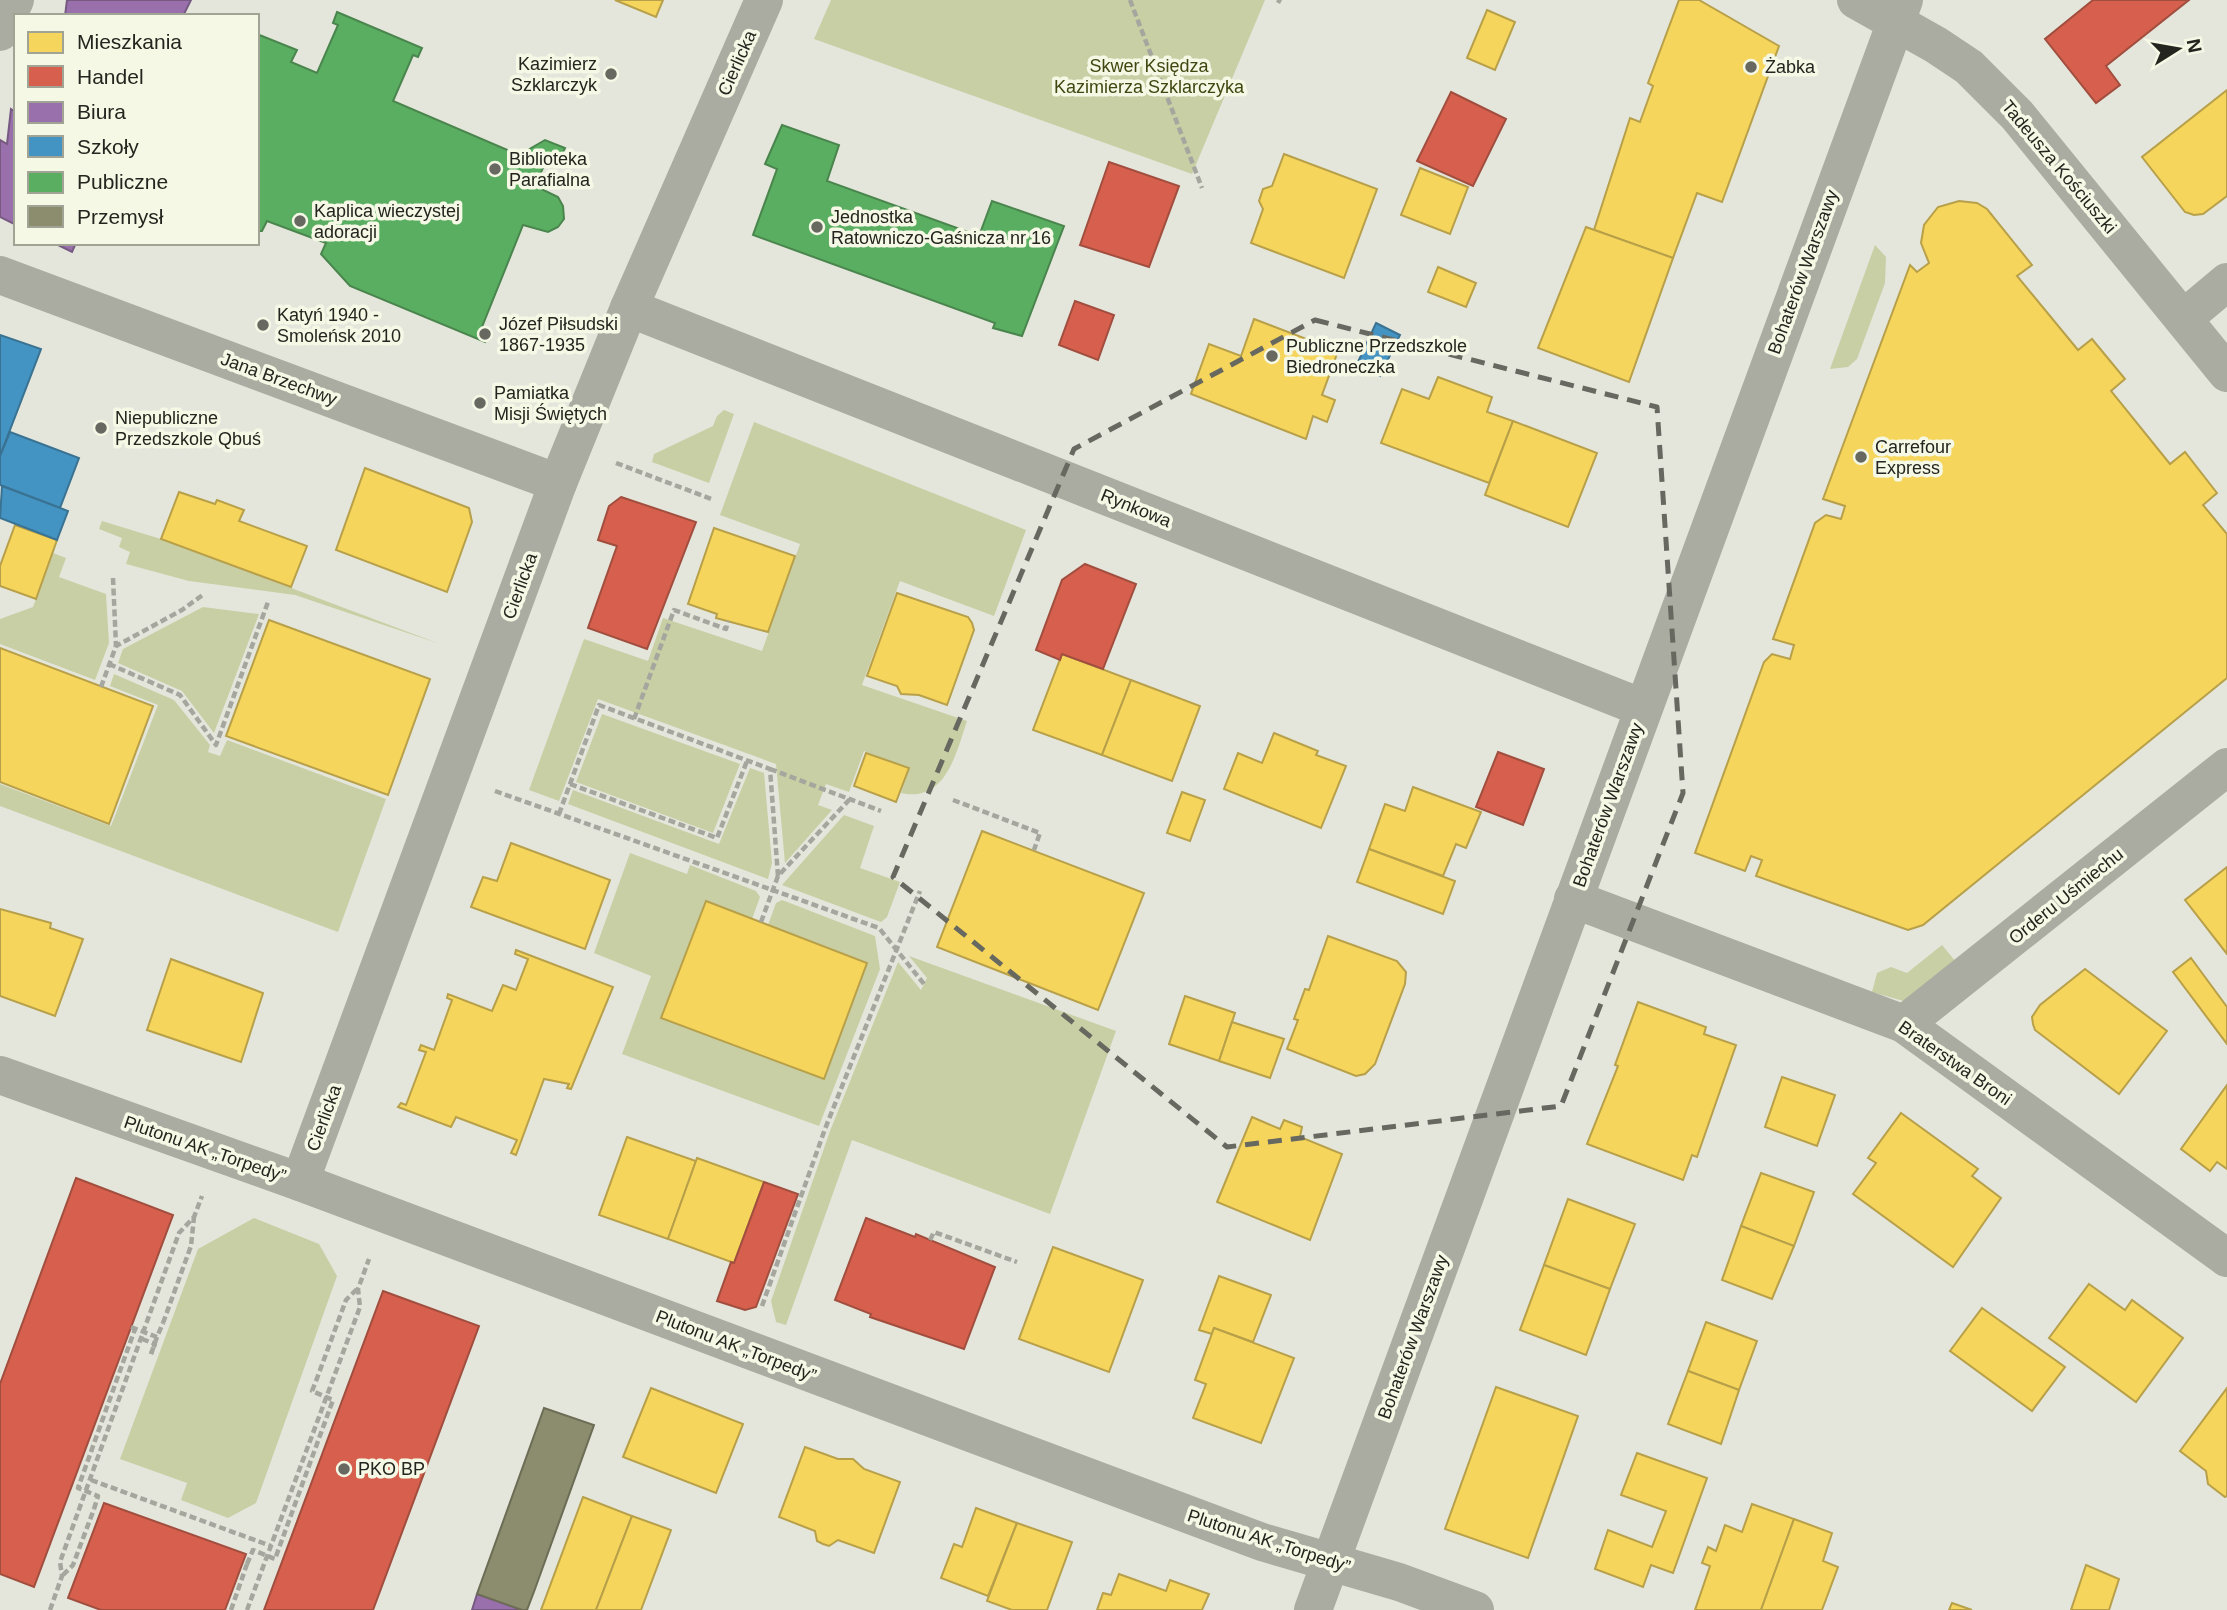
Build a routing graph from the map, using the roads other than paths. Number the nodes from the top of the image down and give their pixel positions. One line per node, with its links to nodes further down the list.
1 (15, 0): 5 (street)
2 (764, 0): 8 (street, Cierlicka)
3 (1856, 0): 4 (street, Tadeusza Kościuszki)
4 (1900, 11): 9 (street, Tadeusza Kościuszki); 12 (street, Bohaterów Warszawy)
5 (0, 32)
6 (0, 275): 11 (street, Jana Brzechwy)
7 (2227, 282): 9 (street)
8 (629, 308): 11 (street, Cierlicka); 12 (street, Rynkowa)
9 (2184, 318): 10 (street, Tadeusza Kościuszki)
10 (2227, 373)
11 (558, 483): 17 (street, Cierlicka)
12 (1643, 708): 14 (street, Bohaterów Warszawy)
13 (2227, 767): 15 (street, Orderu Uśmiechu)
14 (1573, 899): 15 (street, Braterstwa Broni); 19 (street, Bohaterów Warszawy)
15 (1904, 1024): 18 (street, Braterstwa Broni)
16 (0, 1075): 17 (street, Plutonu AK „Torpedy”)
17 (300, 1182): 19 (street, Plutonu AK „Torpedy”)
18 (2227, 1258)
19 (1329, 1562): 20 (street, Bohaterów Warszawy); 21 (street, Plutonu AK „Torpedy”)
20 (1313, 1610)
21 (1475, 1610)

